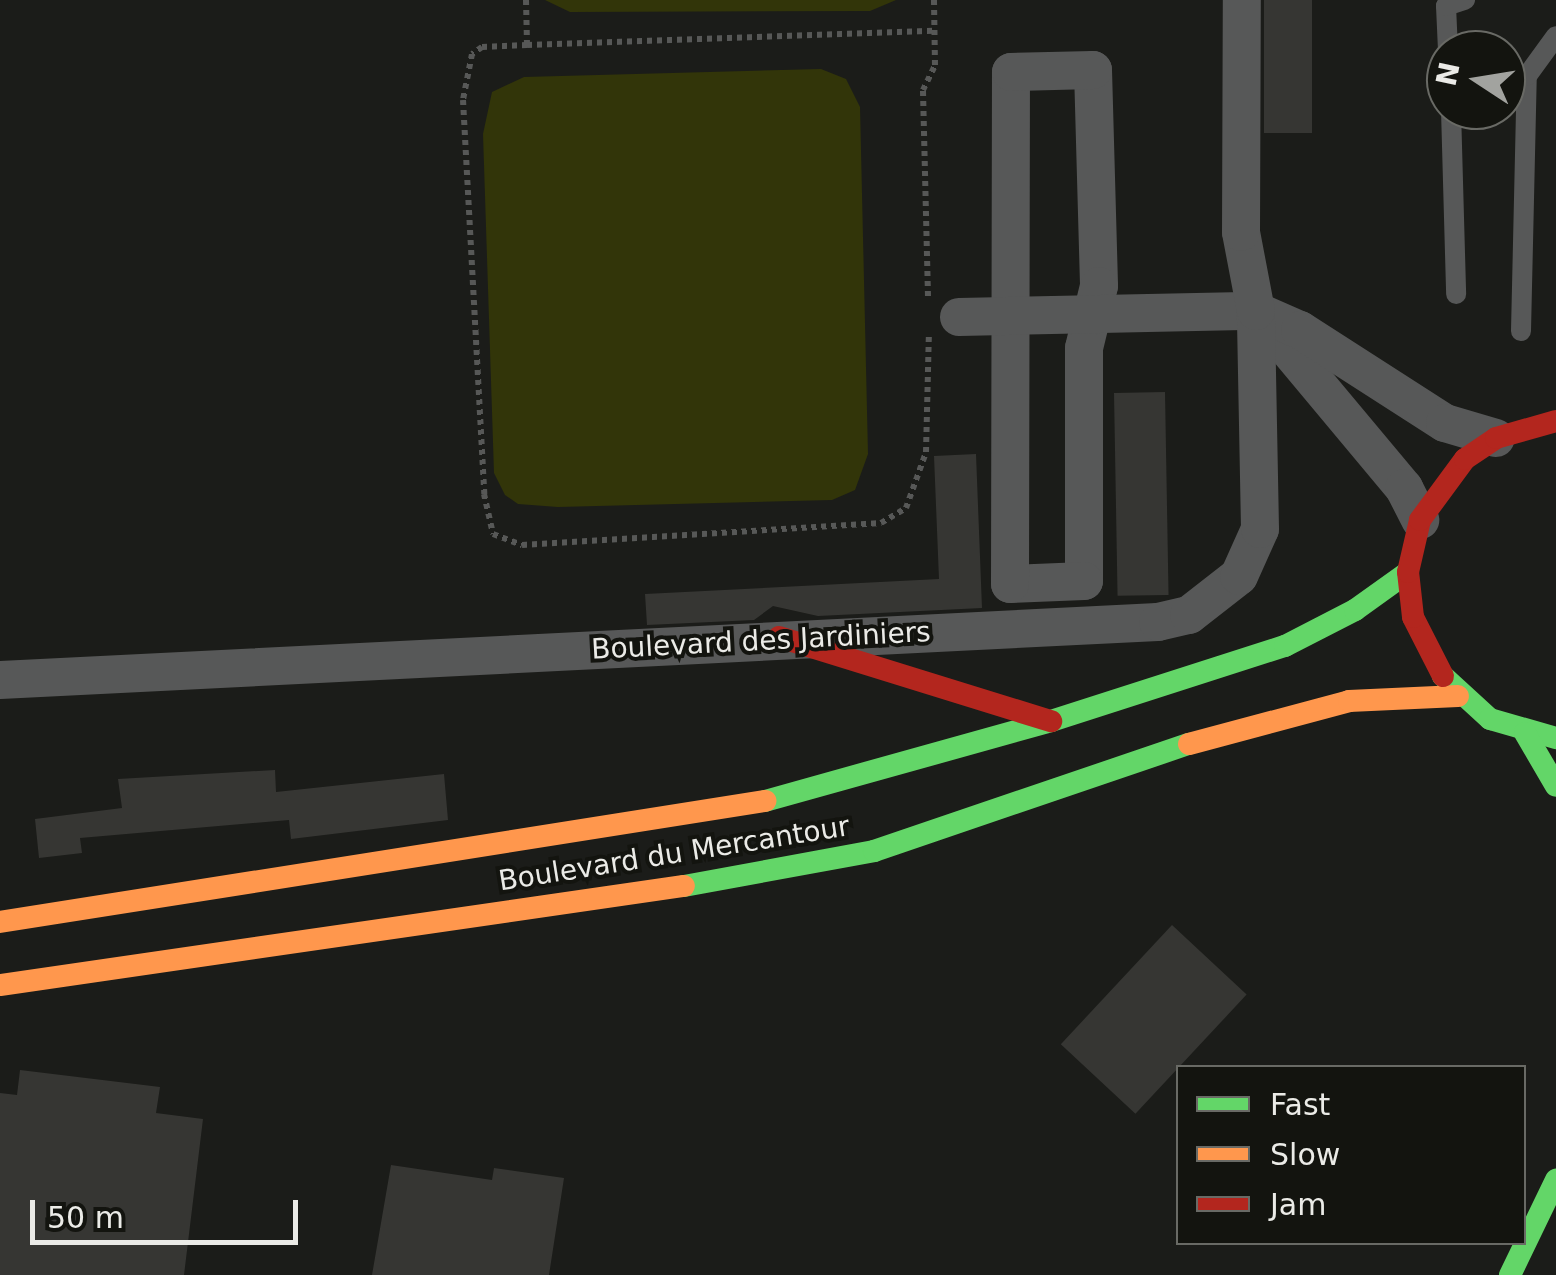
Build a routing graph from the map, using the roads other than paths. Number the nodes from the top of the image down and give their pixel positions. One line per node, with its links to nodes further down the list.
1 (1242, 0): 7 (street, Boulevard des Jardiniers)
2 (1452, 2): 3 (lane)
3 (1450, 30)
4 (1556, 36): 11 (lane)
5 (1451, 130): 6 (lane)
6 (1456, 294)
7 (1256, 312): 8 (street); 13 (street); 14 (street); 16 (street, Boulevard des Jardiniers)
8 (1096, 314): 9 (street); 9 (street); 9 (street)
9 (1013, 316): 10 (street)
10 (959, 317)
11 (1521, 331)
12 (1556, 422): 13 (main road)
13 (1496, 438): 14 (main road)
14 (1420, 520): 15 (main road)
15 (1408, 572): 18 (main road); 19 (main road, Boulevard du Mercantour)
16 (779, 637): 17 (street, Boulevard des Jardiniers); 19 (main road)
17 (0, 680)
18 (1458, 696): 20 (main road); 24 (main road, Boulevard du Mercantour)
19 (1051, 721): 23 (main road, Boulevard du Mercantour)
20 (1525, 733): 21 (main road); 22 (main road)
21 (1556, 738)
22 (1556, 786)
23 (0, 922)
24 (0, 984)
25 (1556, 1180): 26 (main road)
26 (1526, 1242)
27 (1525, 1245): 28 (main road)
28 (1510, 1275)

